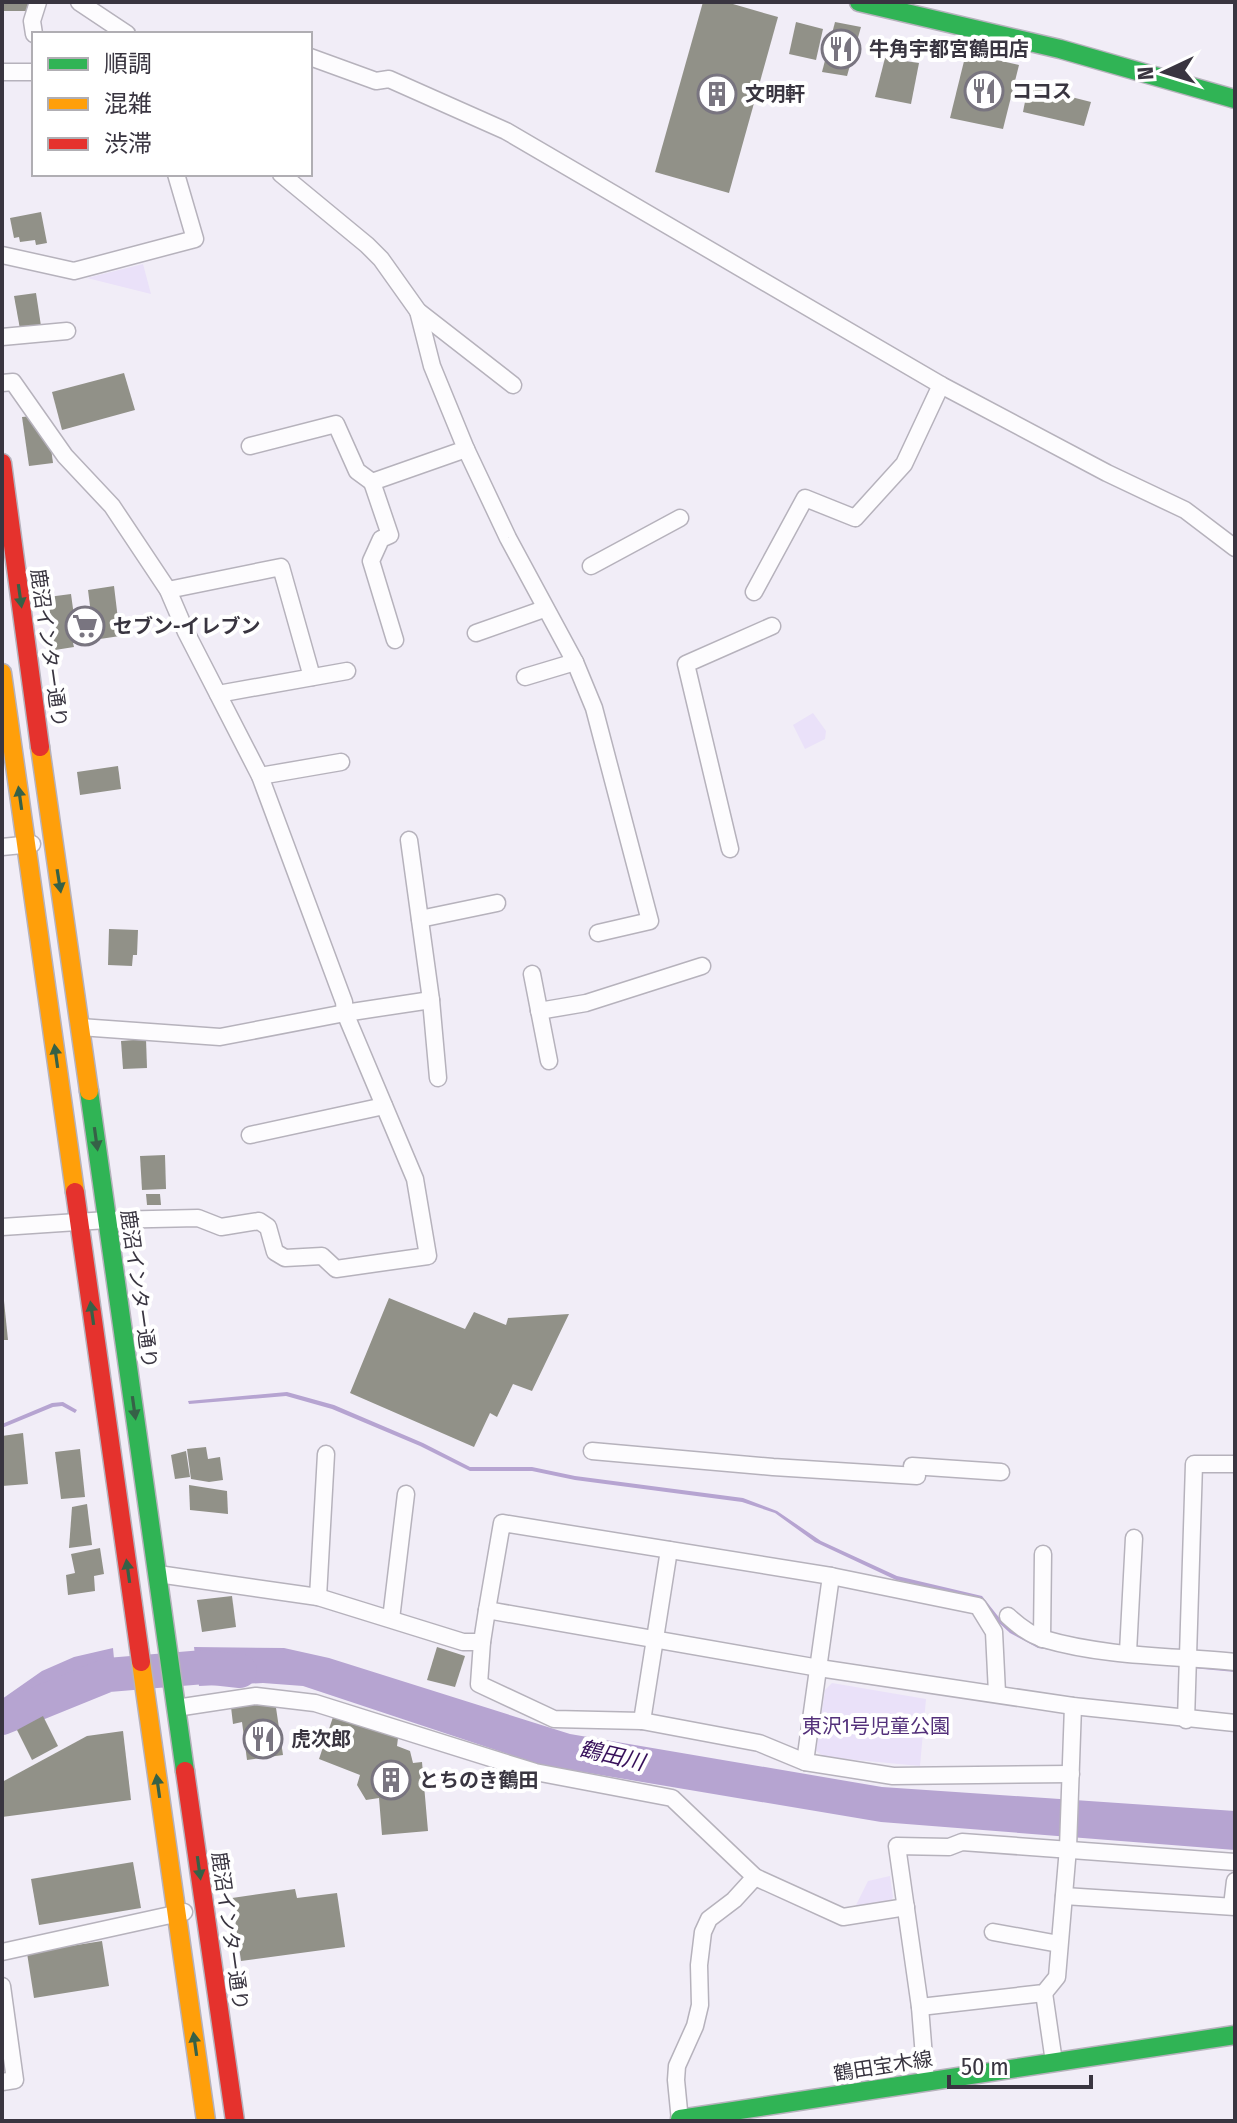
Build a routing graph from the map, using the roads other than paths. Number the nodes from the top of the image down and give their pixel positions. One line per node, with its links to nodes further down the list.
1 (38, 2): 6 (street)
2 (79, 2): 7 (street)
3 (859, 2): 5 (main road)
4 (948, 2): 5 (street)
5 (943, 21): 11 (main road)
6 (34, 32)
7 (124, 32)
8 (312, 58): 20 (street)
9 (2, 72): 10 (street)
10 (32, 72)
11 (1235, 99)
12 (177, 176): 14 (street)
13 (283, 176): 15 (street)
14 (2, 255)
15 (418, 311): 19 (street); 22 (street)
16 (67, 331): 17 (street)
17 (2, 337)
18 (2, 383): 28 (street)
19 (513, 385)
20 (941, 385): 26 (street); 29 (street)
21 (250, 446): 24 (street)
22 (466, 449): 24 (street); 30 (street)
23 (2, 463): 43 (main road, 鹿沼インター通り, one-way to 43)
24 (372, 482): 33 (street)
25 (680, 518): 27 (street)
26 (1235, 548)
27 (591, 566)
28 (168, 590): 37 (street); 39 (street)
29 (754, 592)
30 (544, 609): 32 (street); 34 (street)
31 (772, 626): 46 (street)
32 (476, 633)
33 (395, 640)
34 (575, 662): 38 (street); 49 (street)
35 (347, 671): 37 (street)
36 (2, 673): 44 (main road, one-way to 36)
37 (312, 677): 39 (street)
38 (525, 677)
39 (218, 694): 41 (street)
40 (341, 762): 41 (street)
41 (260, 776): 54 (street)
42 (409, 840): 48 (street)
43 (53, 841): 44 (street); 55 (main road, 鹿沼インター通り, one-way to 55)
44 (26, 844): 45 (street); 61 (main road, one-way to 44)
45 (2, 847)
46 (730, 849)
47 (497, 903): 48 (street)
48 (420, 919): 52 (street)
49 (598, 933)
50 (702, 966): 53 (street)
51 (532, 974): 53 (street)
52 (431, 1000): 54 (street); 57 (street)
53 (539, 1011): 56 (street)
54 (345, 1013): 55 (street); 58 (street)
55 (80, 1027): 60 (main road, 鹿沼インター通り, one-way to 60)
56 (549, 1061)
57 (438, 1078)
58 (384, 1106): 59 (street); 60 (street)
59 (250, 1135)
60 (107, 1220): 61 (street); 71 (main road, 鹿沼インター通り, one-way to 71)
61 (79, 1221): 62 (street); 100 (main road, one-way to 61)
62 (2, 1227)
63 (592, 1451): 66 (street)
64 (326, 1454): 73 (street)
65 (1235, 1464): 81 (street)
66 (1001, 1472)
67 (406, 1494): 76 (street)
68 (1134, 1538): 80 (street)
69 (669, 1550): 72 (street); 74 (street); 77 (street)
70 (1043, 1554): 78 (street)
71 (158, 1574): 73 (street); 85 (main road, 鹿沼インター通り)
72 (831, 1576): 83 (street); 84 (street)
73 (318, 1597): 76 (street)
74 (487, 1610): 77 (street); 79 (street)
75 (1008, 1616): 78 (street)
76 (391, 1619): 79 (street)
77 (656, 1639): 83 (street); 88 (street)
78 (1042, 1639): 80 (street)
79 (482, 1642): 88 (street)
80 (1128, 1652): 81 (street)
81 (1187, 1658): 82 (street); 87 (street)
82 (1235, 1662)
83 (819, 1668): 84 (street); 90 (street)
84 (997, 1693): 86 (street)
85 (175, 1700): 94 (street); 99 (main road, 鹿沼インター通り, one-way to 99)
86 (1073, 1706): 87 (street); 91 (street)
87 (1186, 1720): 89 (street)
88 (642, 1721): 90 (street)
89 (1235, 1723)
90 (805, 1762): 91 (street)
91 (1071, 1774): 92 (street)
92 (1068, 1848): 93 (street); 96 (street); 98 (street)
93 (1235, 1862)
94 (755, 1877): 98 (street); 111 (street)
95 (1235, 1881): 97 (street)
96 (1064, 1896): 97 (street); 102 (street)
97 (1234, 1906)
98 (906, 1907): 106 (street)
99 (205, 1908): 100 (street); 113 (main road, 鹿沼インター通り)
100 (177, 1913): 103 (street); 112 (main road, one-way to 100)
101 (993, 1932): 102 (street)
102 (1059, 1944): 105 (street)
103 (2, 1952)
104 (2, 1986): 109 (street)
105 (1044, 1993): 106 (street); 108 (street)
106 (920, 2007): 110 (street)
107 (1235, 2035): 108 (main road, 鶴田宝木線)
108 (1054, 2062): 110 (main road, 鶴田宝木線)
109 (2, 2082)
110 (926, 2082): 111 (main road, 鶴田宝木線)
111 (680, 2120)
112 (206, 2121)
113 (235, 2121)

